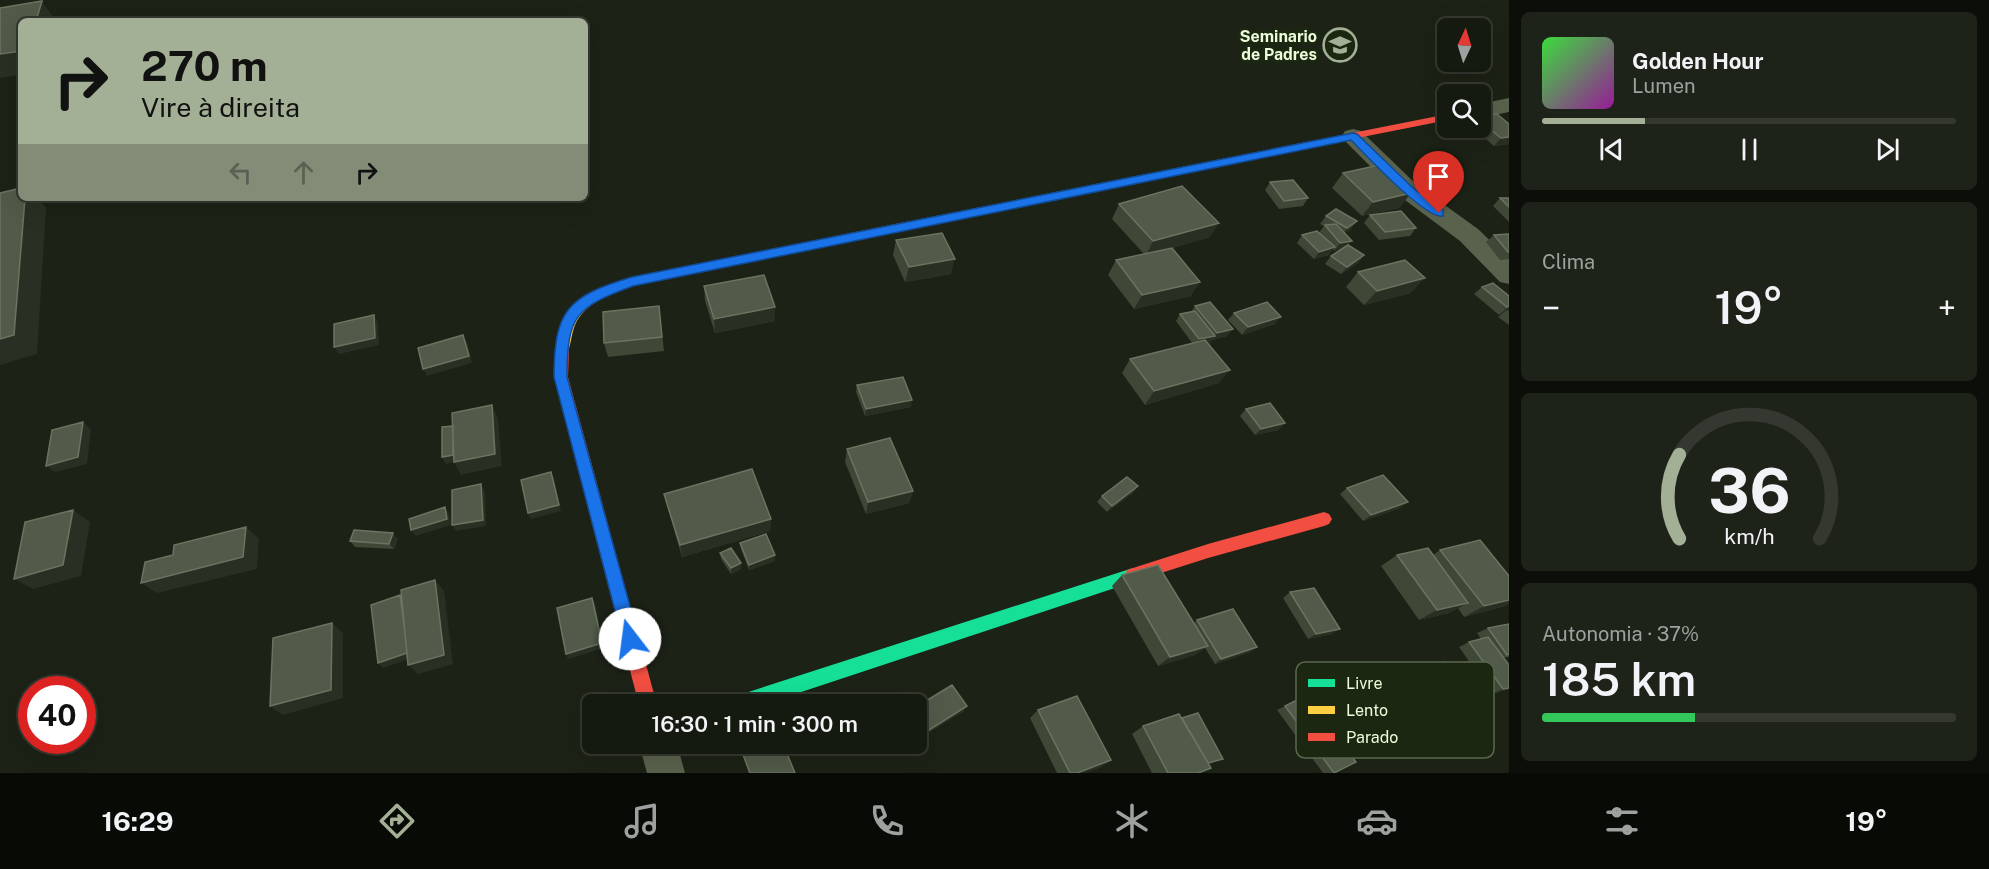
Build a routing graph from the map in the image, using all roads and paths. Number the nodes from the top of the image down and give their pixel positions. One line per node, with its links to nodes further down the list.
1 (1509, 105): 2 (street)
2 (1491, 109)
3 (1437, 119): 4 (street)
4 (1353, 136): 5 (street); 7 (street)
5 (1509, 275)
6 (1324, 519): 8 (street)
7 (645, 694)
8 (770, 694)
9 (661, 754): 10 (street)
10 (666, 773)

